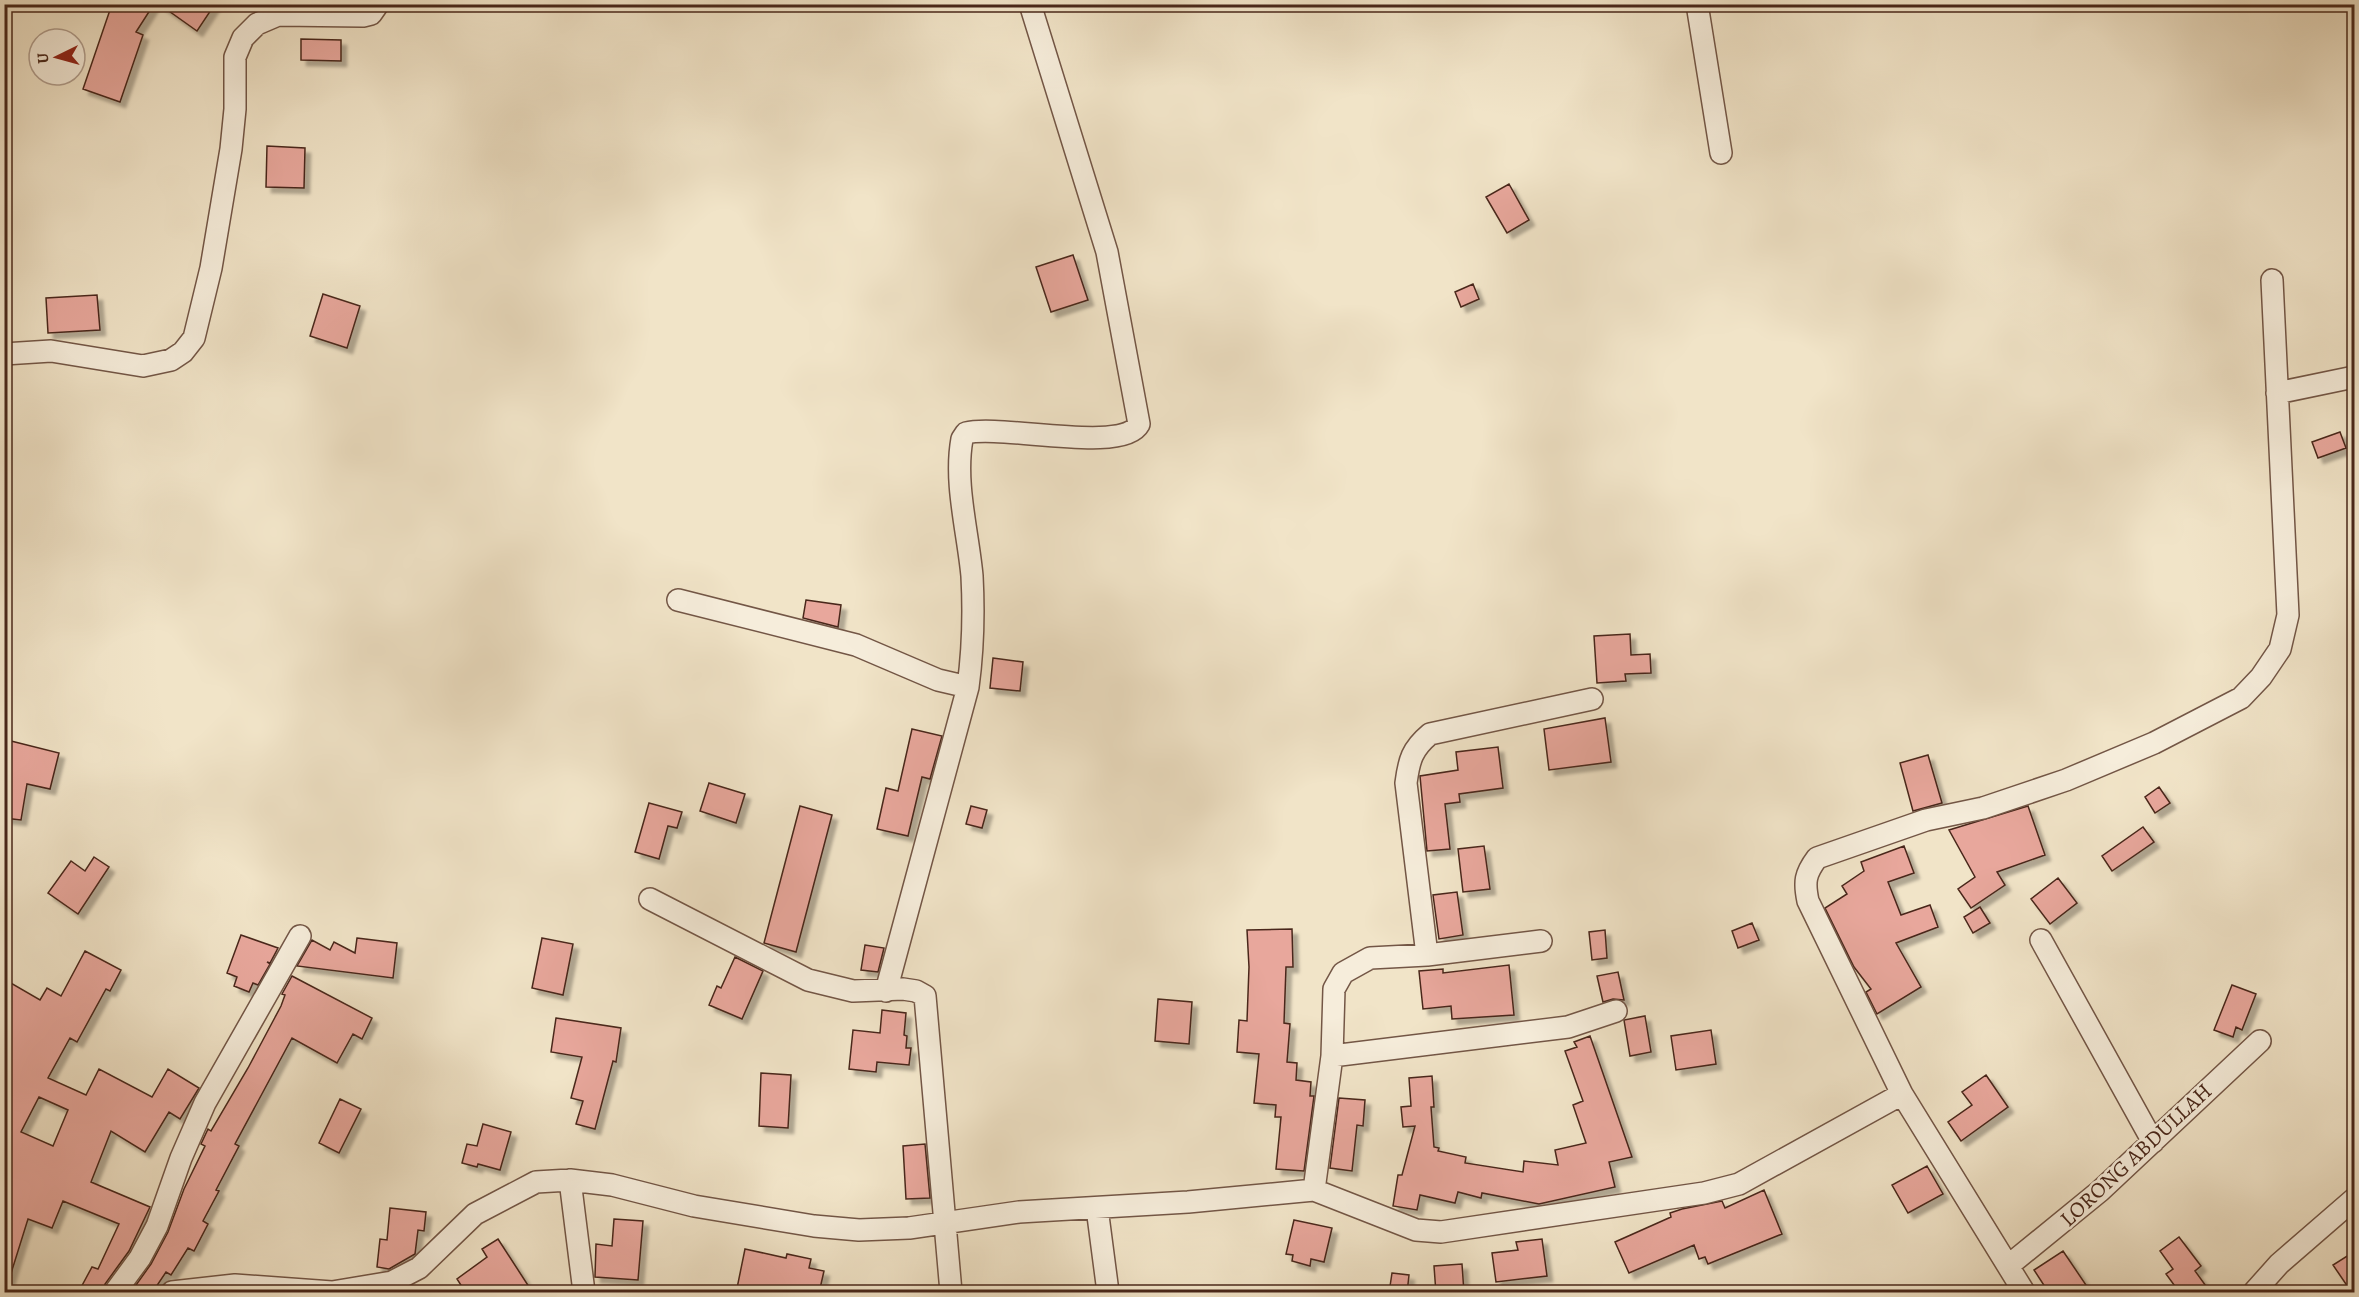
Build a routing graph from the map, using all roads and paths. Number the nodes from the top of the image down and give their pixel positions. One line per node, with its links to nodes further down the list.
1 (378, 4): 6 (street)
2 (1030, 4): 10 (street)
3 (1697, 4): 4 (street)
4 (1721, 153)
5 (2272, 280): 8 (street)
6 (4, 354)
7 (2355, 377): 8 (street)
8 (2277, 393): 21 (street)
9 (678, 600): 10 (street)
10 (968, 687): 17 (street)
11 (1592, 699): 16 (street)
12 (650, 898): 17 (street)
13 (300, 936): 29 (street)
14 (2041, 940): 22 (street)
15 (1541, 941): 16 (street)
16 (1427, 955): 20 (street)
17 (886, 991): 27 (street)
18 (1616, 1011): 20 (street)
19 (2260, 1041): 22 (street, LORONG ABDULLAH)
20 (1332, 1056): 24 (street)
21 (1902, 1094): 24 (street); 28 (street)
22 (2153, 1142): 28 (street, LORONG ABDULLAH)
23 (570, 1180): 27 (street); 30 (street); 31 (street)
24 (1314, 1190): 26 (street)
25 (2355, 1199): 35 (street)
26 (1097, 1208): 27 (street); 33 (street)
27 (943, 1222): 32 (street)
28 (2008, 1266): 34 (street)
29 (115, 1293)
30 (172, 1293)
31 (584, 1293)
32 (951, 1293)
33 (1108, 1293)
34 (2024, 1293)
35 (2254, 1293)

